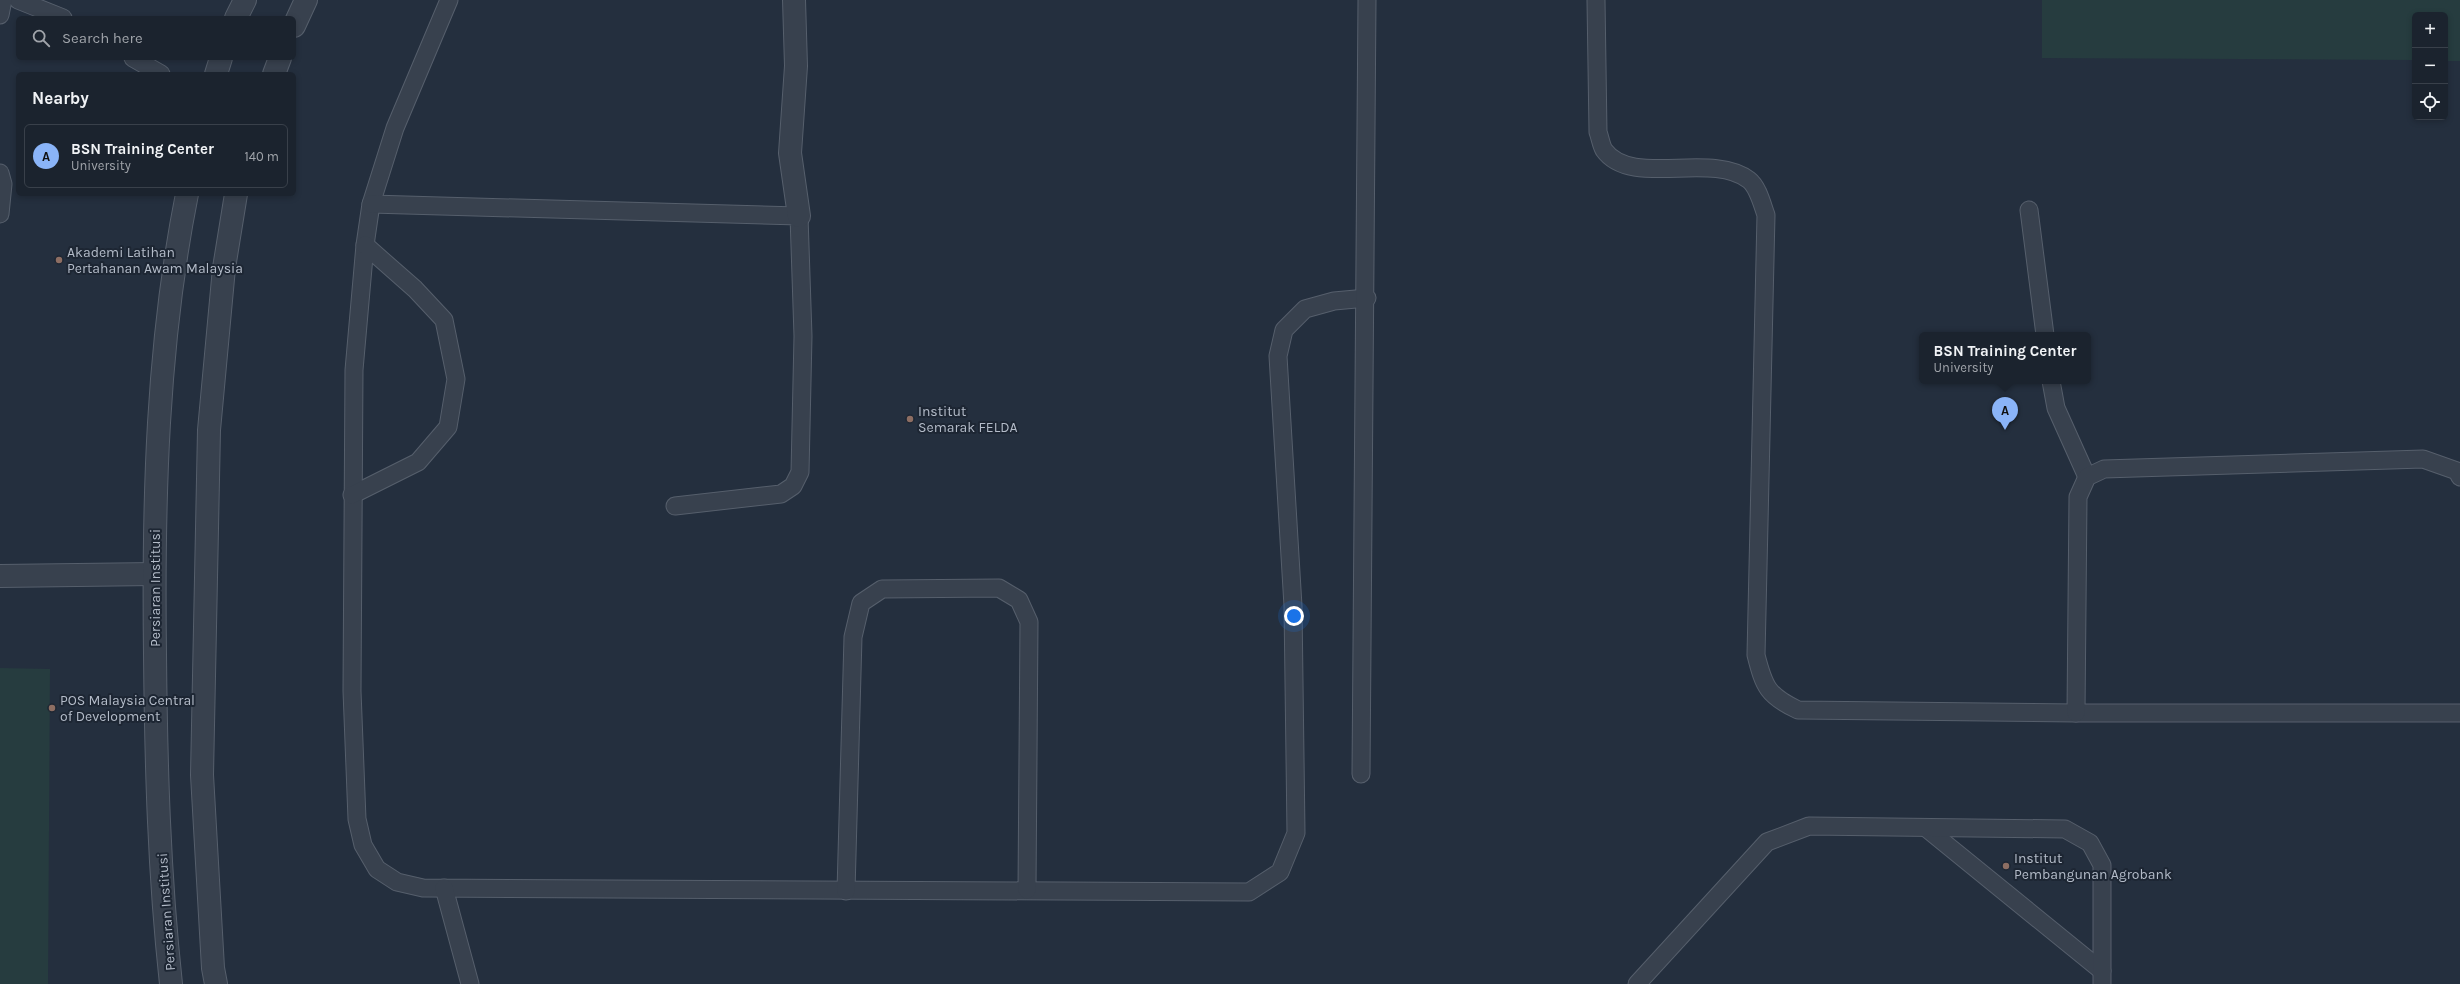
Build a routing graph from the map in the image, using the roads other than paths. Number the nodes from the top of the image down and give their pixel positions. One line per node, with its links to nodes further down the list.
1 (3, 0): 9 (lane)
2 (18, 0): 10 (lane)
3 (245, 0): 11 (street)
4 (306, 0): 12 (street)
5 (448, 0): 22 (lane)
6 (794, 0): 25 (street)
7 (1367, 0): 27 (lane)
8 (1596, 0): 36 (lane)
9 (0, 15)
10 (58, 16)
11 (237, 16)
12 (296, 22)
13 (136, 60): 16 (lane)
14 (220, 60): 17 (street)
15 (279, 60): 18 (street)
16 (157, 72)
17 (217, 72)
18 (275, 72)
19 (0, 173): 24 (lane)
20 (187, 196): 34 (street, Persiaran Institusi)
21 (236, 196): 45 (street)
22 (371, 204): 25 (lane); 26 (lane)
23 (2029, 210): 28 (lane)
24 (0, 214)
25 (799, 216): 33 (lane)
26 (365, 245): 32 (lane); 32 (lane)
27 (1366, 298): 38 (lane); 42 (lane)
28 (2044, 332)
29 (2052, 384): 30 (lane)
30 (2087, 477): 31 (lane); 36 (lane)
31 (2460, 477)
32 (352, 495): 40 (lane)
33 (675, 506)
34 (154, 574): 35 (street); 44 (street, Persiaran Institusi)
35 (0, 576)
36 (2076, 713): 37 (lane)
37 (2460, 713)
38 (1361, 774)
39 (1926, 828): 43 (lane); 43 (lane); 47 (lane)
40 (444, 888): 41 (lane); 46 (lane)
41 (846, 890): 42 (lane); 42 (lane)
42 (1027, 890)
43 (2102, 977)
44 (171, 984)
45 (216, 984)
46 (470, 984)
47 (1637, 984)

